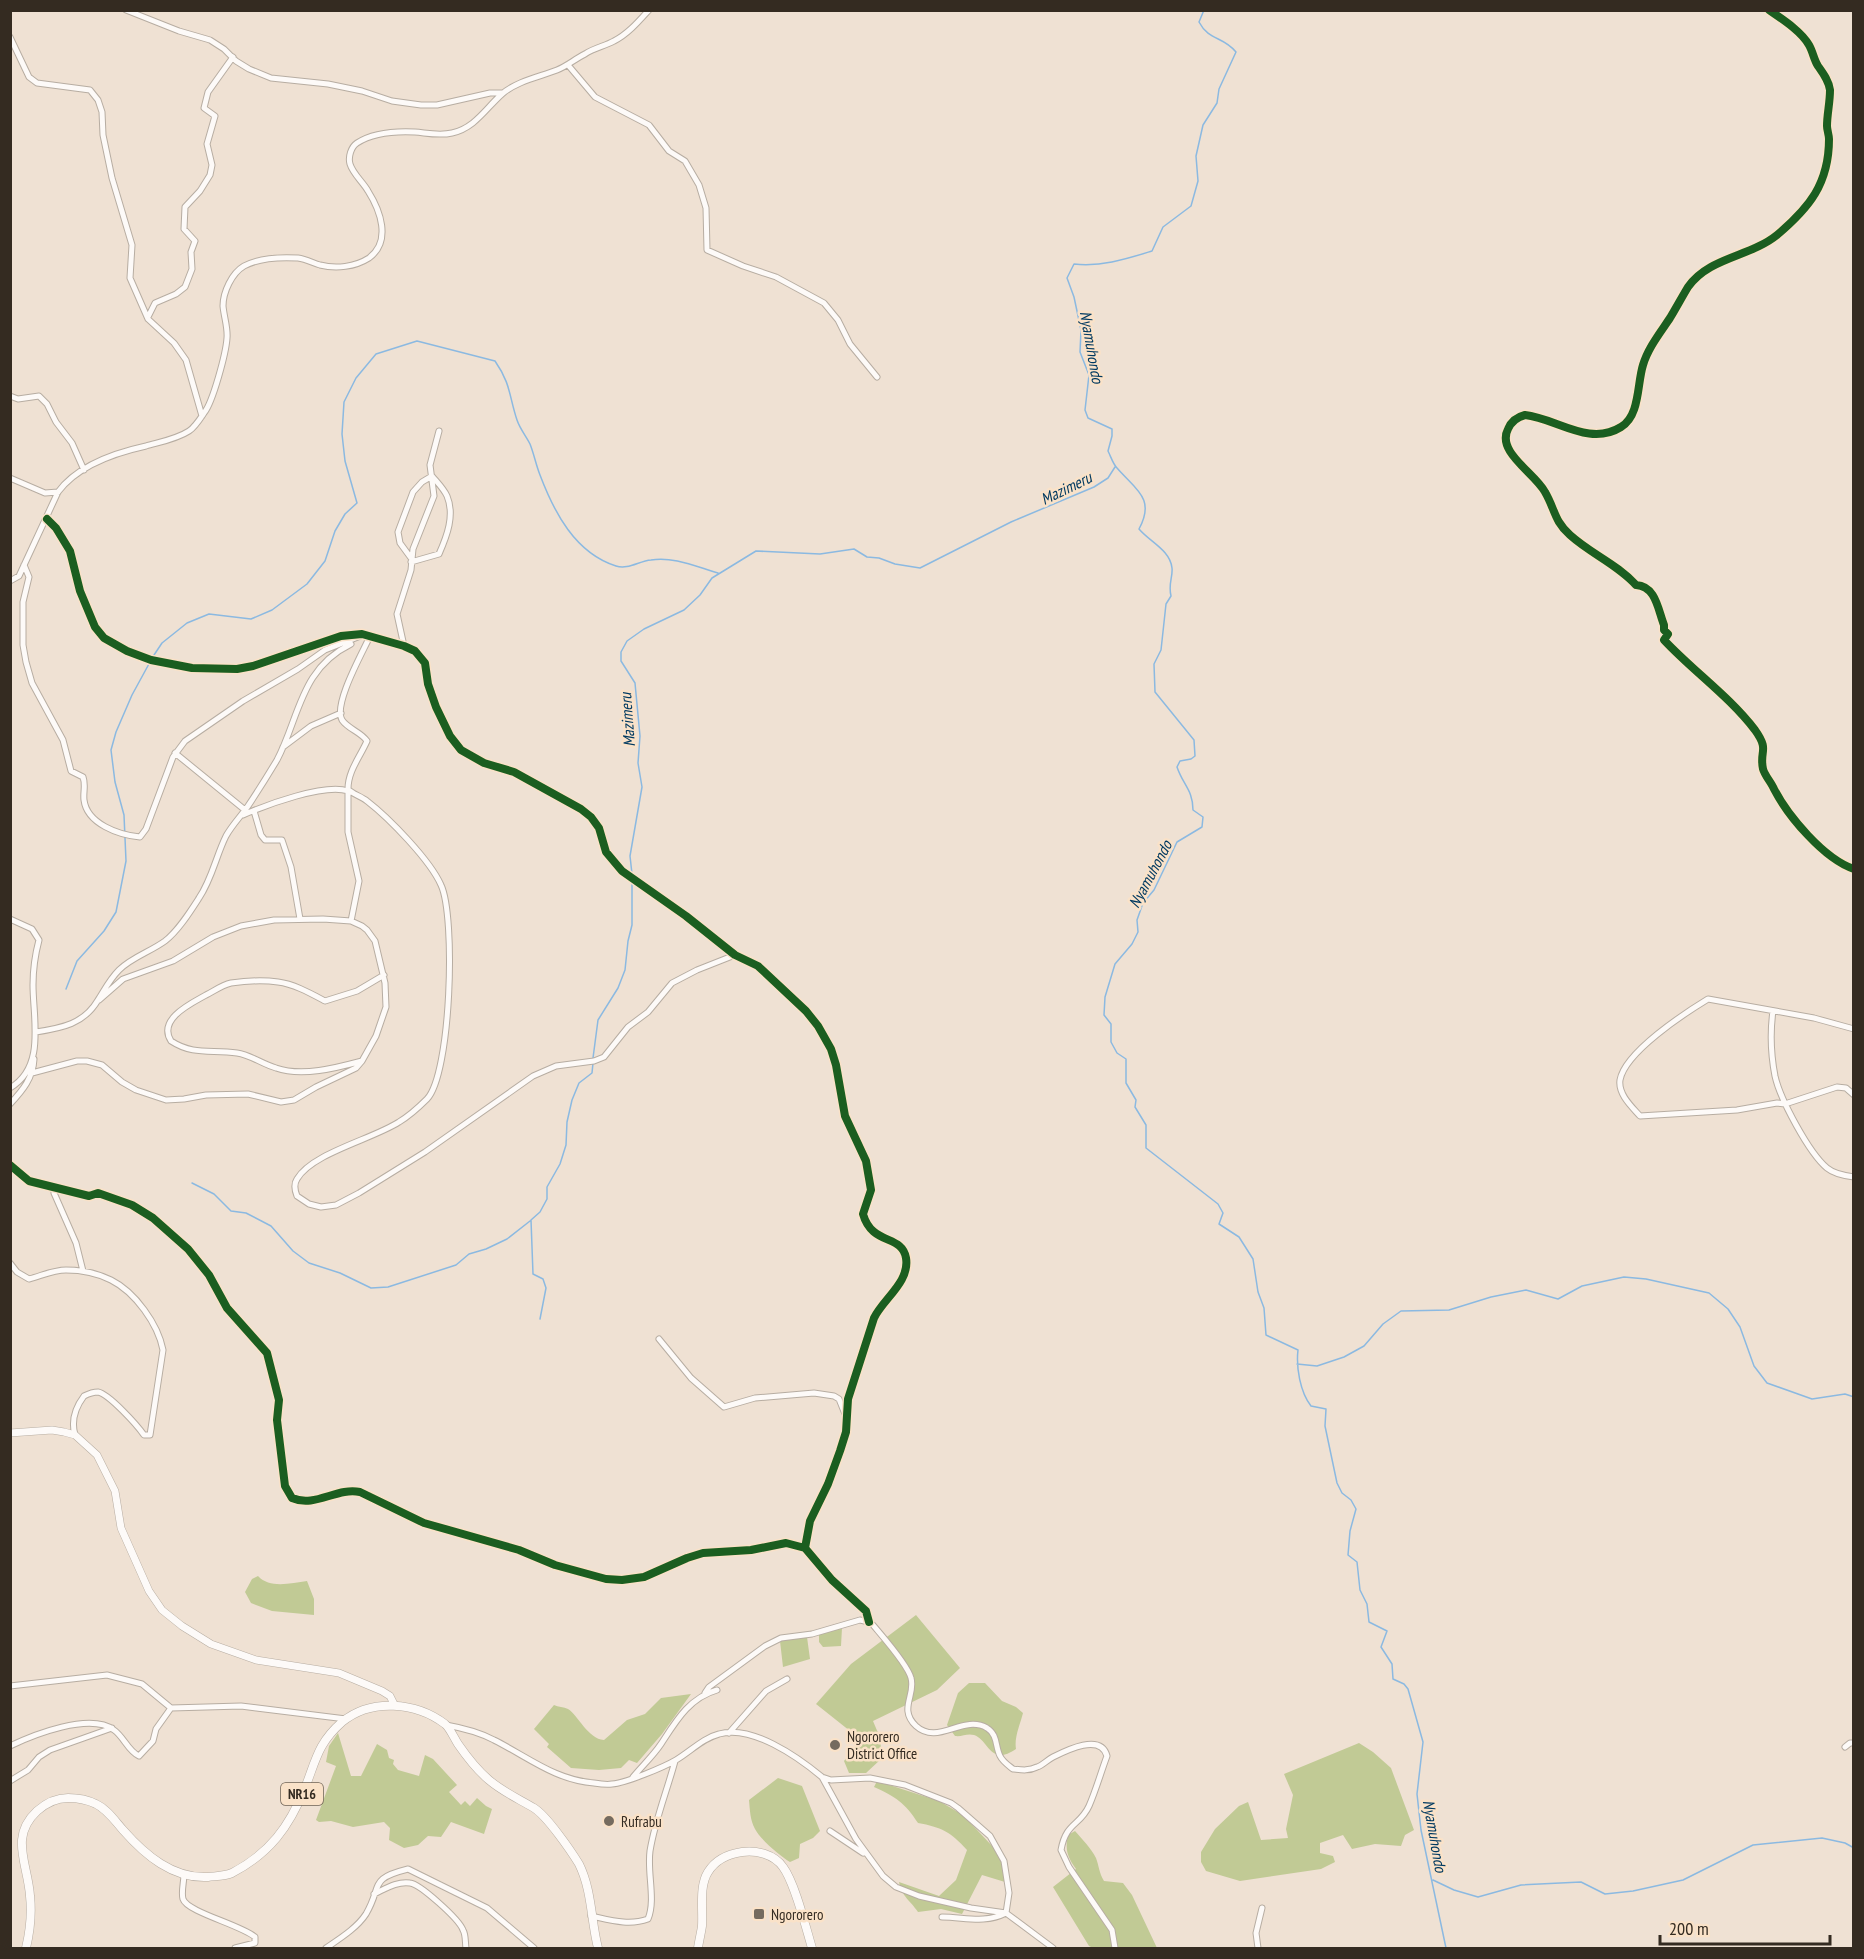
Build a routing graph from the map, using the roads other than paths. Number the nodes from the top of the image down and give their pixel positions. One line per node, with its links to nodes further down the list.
1 (126, 10): 5 (street)
2 (649, 10): 6 (street)
3 (1769, 10): 29 (street)
4 (10, 37): 8 (street)
5 (233, 57): 7 (street); 8 (street)
6 (568, 65): 7 (street); 9 (street)
7 (502, 93): 11 (street)
8 (148, 319): 11 (street)
9 (877, 377)
10 (10, 396): 13 (street)
11 (202, 416): 13 (street)
12 (439, 431): 14 (street)
13 (84, 470): 16 (street)
14 (432, 476): 18 (street); 18 (street); 18 (street)
15 (10, 478): 16 (street)
16 (58, 492): 17 (street)
17 (46, 519): 19 (street); 21 (street)
18 (411, 560): 22 (street)
19 (24, 565): 20 (street); 25 (street)
20 (10, 580)
21 (368, 635): 22 (street); 23 (street); 24 (street); 25 (street)
22 (404, 646): 33 (street)
23 (341, 714): 24 (street); 26 (street)
24 (282, 748): 28 (street)
25 (176, 753): 28 (street)
26 (348, 791): 27 (street); 32 (street); 33 (street)
27 (254, 811): 28 (street); 31 (street)
28 (243, 812): 35 (street)
29 (1854, 869)
30 (10, 919): 38 (street)
31 (300, 919): 32 (street); 35 (street)
32 (351, 921): 34 (street)
33 (735, 955): 52 (street)
34 (384, 975): 40 (street); 40 (street)
35 (99, 1000): 38 (street)
36 (1773, 1011): 37 (street); 45 (street); 45 (street)
37 (1854, 1029)
38 (36, 1032): 39 (street)
39 (34, 1053): 41 (street); 42 (street)
40 (362, 1061): 41 (street)
41 (32, 1073): 44 (street)
42 (10, 1088)
43 (1854, 1095): 45 (street)
44 (10, 1104)
45 (1785, 1104): 47 (street)
46 (10, 1165): 48 (street)
47 (1854, 1177)
48 (54, 1187): 50 (street); 55 (street)
49 (10, 1263): 50 (street)
50 (83, 1271): 54 (street)
51 (659, 1339): 52 (street)
52 (846, 1416): 55 (street)
53 (10, 1433): 54 (main road)
54 (75, 1435): 61 (main road)
55 (805, 1548): 56 (street)
56 (868, 1622): 60 (street); 91 (street)
57 (787, 1679): 66 (street)
58 (10, 1686): 62 (street)
59 (717, 1690): 60 (street)
60 (705, 1693): 72 (street)
61 (394, 1704): 63 (main road, NR16); 64 (main road, NR16)
62 (171, 1708): 63 (street); 65 (street)
63 (346, 1719): 76 (main road, NR16)
64 (446, 1725): 72 (street); 80 (main road, NR16)
65 (112, 1728): 68 (street); 73 (street)
66 (729, 1733): 70 (street); 71 (street)
67 (1854, 1743): 69 (street)
68 (10, 1746)
69 (1845, 1747)
70 (675, 1761): 72 (street); 80 (street)
71 (822, 1777): 75 (street); 79 (street)
72 (632, 1779)
73 (10, 1781)
74 (830, 1831): 75 (street)
75 (867, 1855): 79 (street)
76 (184, 1874): 82 (main road, NR16); 83 (street)
77 (374, 1894): 84 (street); 85 (street); 86 (street)
78 (1262, 1908): 92 (street)
79 (1006, 1913): 81 (street); 90 (street)
80 (591, 1916): 87 (main road, NR16)
81 (942, 1917)
82 (26, 1948)
83 (235, 1948)
84 (326, 1948)
85 (466, 1948)
86 (534, 1948)
87 (598, 1948)
88 (698, 1948): 89 (main road)
89 (812, 1948)
90 (1053, 1948)
91 (1115, 1948)
92 (1258, 1948)

